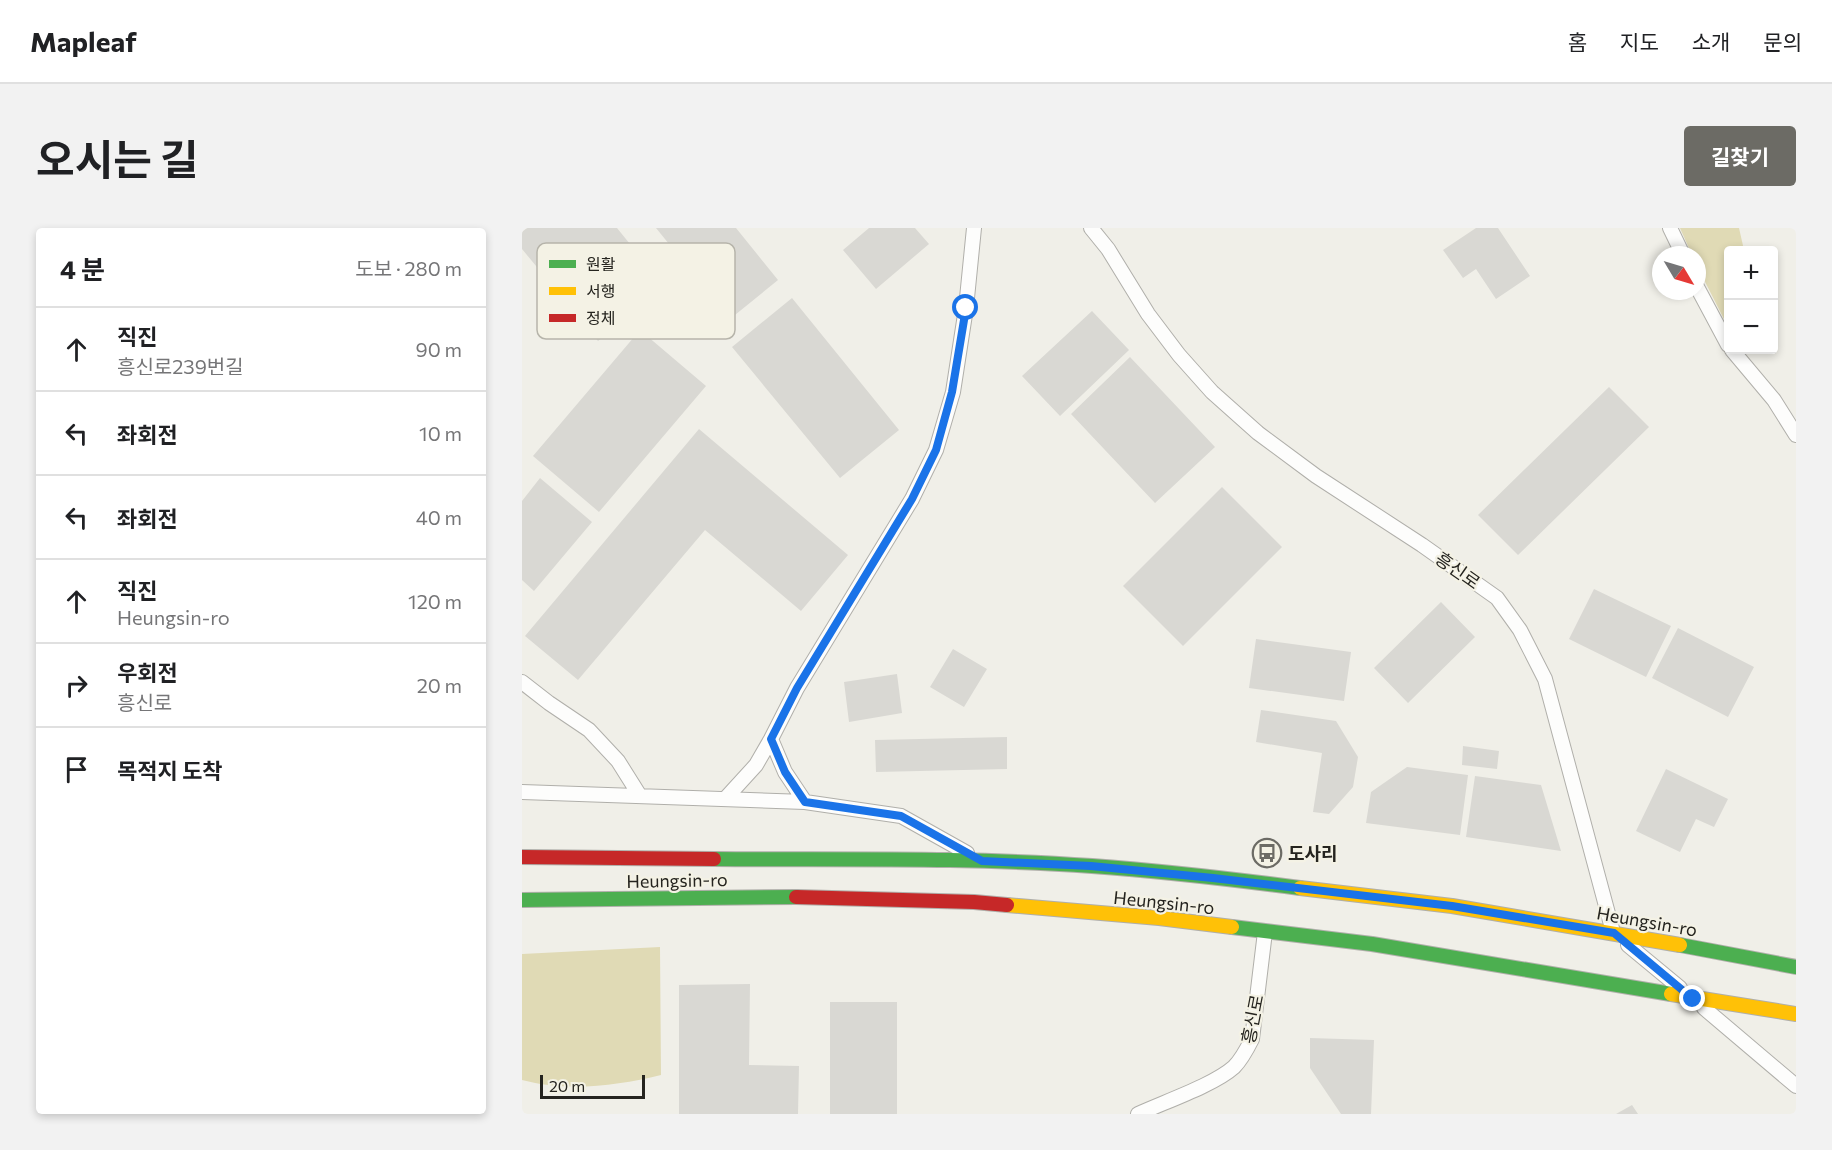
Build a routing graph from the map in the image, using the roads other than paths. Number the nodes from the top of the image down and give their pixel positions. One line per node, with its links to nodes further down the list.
1 (974, 228): 10 (lane)
2 (1091, 228): 19 (lane, 흥신로)
3 (1671, 228): 4 (lane)
4 (1679, 246)
5 (1704, 300): 6 (lane)
6 (1724, 338)
7 (1735, 354): 8 (lane)
8 (1796, 435)
9 (522, 682): 12 (lane)
10 (771, 739): 13 (lane); 14 (lane)
11 (522, 792): 12 (lane)
12 (640, 796): 13 (lane)
13 (725, 799): 14 (lane)
14 (805, 802): 16 (lane)
15 (522, 857): 16 (main road, Heungsin-ro)
16 (982, 861): 19 (main road, Heungsin-ro)
17 (522, 900): 18 (main road, Heungsin-ro)
18 (1265, 932): 21 (main road, Heungsin-ro); 24 (lane, 흥신로)
19 (1614, 933): 20 (main road, Heungsin-ro); 21 (lane)
20 (1796, 968)
21 (1693, 999): 22 (main road, Heungsin-ro); 23 (lane)
22 (1796, 1014)
23 (1796, 1086)
24 (1138, 1114)

